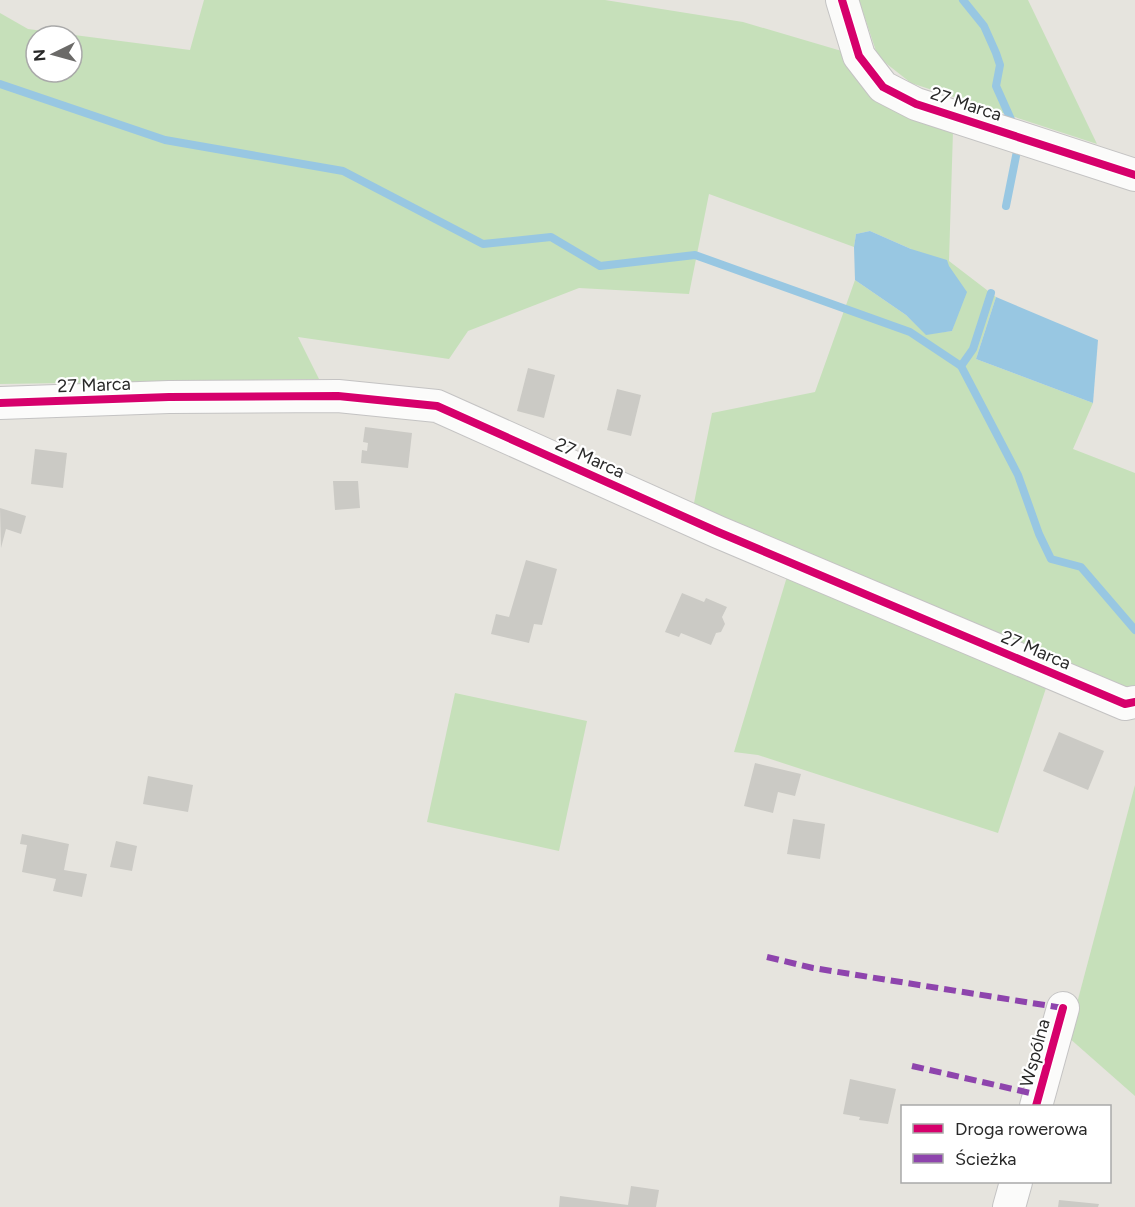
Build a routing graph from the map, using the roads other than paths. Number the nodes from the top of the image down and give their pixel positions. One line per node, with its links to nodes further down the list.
1 (842, 0): 2 (street, 27 Marca)
2 (1135, 175)
3 (0, 403): 4 (street, 27 Marca)
4 (1135, 702)
5 (1063, 1008): 6 (street, Wspólna)
6 (1037, 1105)
7 (1016, 1183): 8 (street)
8 (1009, 1207)

